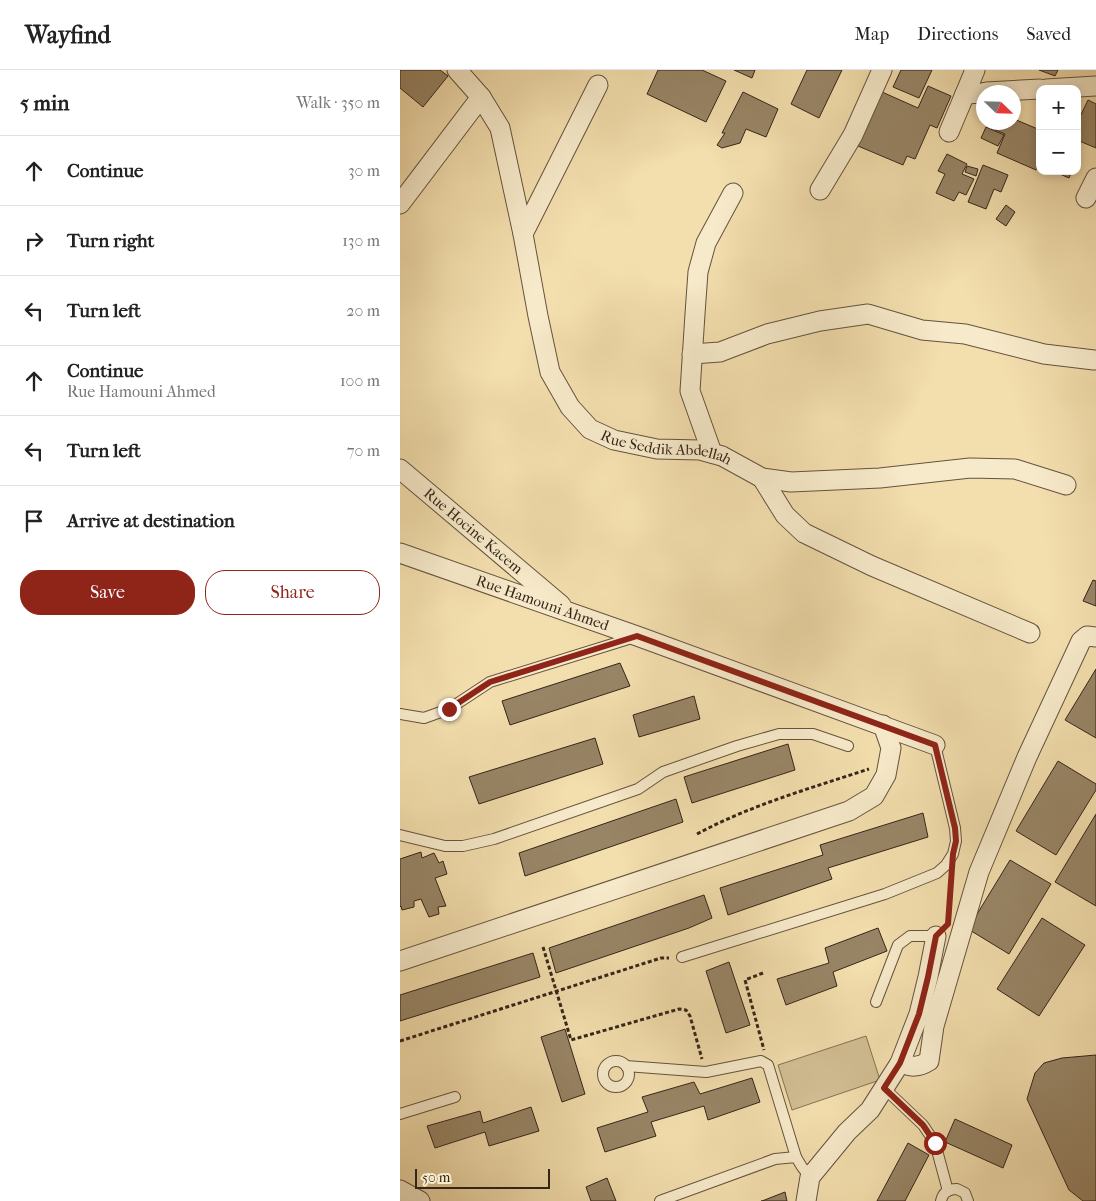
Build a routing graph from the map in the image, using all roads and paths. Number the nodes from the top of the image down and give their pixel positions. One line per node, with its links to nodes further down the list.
1 (457, 70): 11 (street, Rue Seddik Abdellah)
2 (882, 70): 14 (street)
3 (975, 70): 10 (street)
4 (598, 85): 18 (street)
5 (1096, 86): 6 (street)
6 (1081, 87)
7 (1036, 89): 8 (street)
8 (1021, 90)
9 (976, 93): 10 (street)
10 (965, 94): 12 (street)
11 (481, 97): 17 (street); 18 (street, Rue Seddik Abdellah)
12 (949, 132)
13 (1096, 178): 16 (street)
14 (820, 190)
15 (733, 193): 19 (street)
16 (1086, 198)
17 (400, 204)
18 (524, 234): 21 (street, Rue Seddik Abdellah)
19 (692, 354): 20 (street); 21 (street)
20 (1094, 360)
21 (712, 453): 23 (street, Rue Seddik Abdellah)
22 (400, 469): 26 (street, Rue Hocine Kacem)
23 (762, 478): 24 (street, Rue Seddik Abdellah); 27 (street)
24 (1066, 485)
25 (400, 553): 26 (street, Rue Hamouni Ahmed)
26 (571, 613): 28 (street, Rue Hamouni Ahmed)
27 (1030, 633)
28 (637, 636): 30 (lane); 31 (street, Rue Hamouni Ahmed)
29 (1096, 637): 47 (street)
30 (400, 714)
31 (882, 725): 32 (street, Rue Hamouni Ahmed); 34 (street)
32 (935, 745): 37 (lane)
33 (848, 746): 36 (lane)
34 (889, 763): 35 (path); 42 (street)
35 (697, 834)
36 (400, 835)
37 (953, 854): 38 (path); 41 (lane)
38 (949, 906)
39 (936, 936): 45 (lane); 47 (street)
40 (543, 948): 44 (path)
41 (682, 957): 44 (path)
42 (400, 961)
43 (764, 973): 48 (path)
44 (556, 991): 46 (path); 50 (path)
45 (876, 1002)
46 (400, 1041)
47 (900, 1063): 51 (street)
48 (768, 1065): 50 (lane); 54 (lane)
49 (626, 1066): 50 (lane)
50 (706, 1072)
51 (884, 1088): 55 (street); 57 (lane)
52 (456, 1097): 53 (lane)
53 (400, 1114)
54 (796, 1157): 55 (lane); 59 (lane)
55 (810, 1176): 60 (street)
56 (400, 1190): 58 (street)
57 (948, 1191): 61 (lane); 62 (lane)
58 (420, 1201)
59 (660, 1201)
60 (806, 1201)
61 (941, 1201)
62 (968, 1201)

